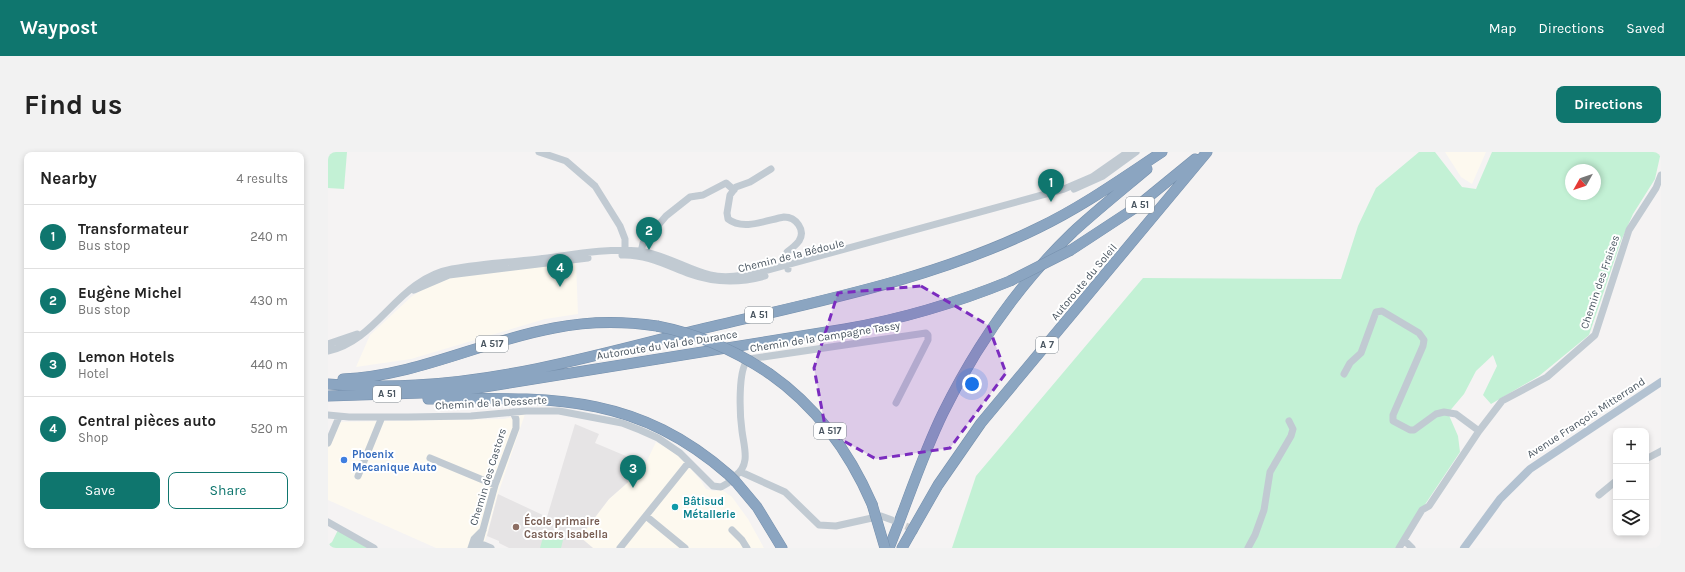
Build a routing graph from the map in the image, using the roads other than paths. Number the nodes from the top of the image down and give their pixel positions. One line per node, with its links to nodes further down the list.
1 (539, 152): 11 (street)
2 (1128, 152): 14 (street, Chemin de la Bédoule)
3 (1136, 152): 14 (street, Chemin de la Bédoule)
4 (1162, 152): 21 (highway, Autoroute du Val de Durance / A 51)
5 (1166, 152): 55 (highway)
6 (1202, 152): 22 (highway, Autoroute du Val de Durance / A 51, bridge)
7 (1207, 152): 56 (highway, Autoroute du Soleil / A 7)
8 (771, 169): 10 (street)
9 (1661, 175): 29 (street, Chemin des Fraises)
10 (734, 190): 13 (street); 14 (street)
11 (620, 226): 12 (street); 13 (street)
12 (625, 253): 13 (street, Chemin de la Bédoule); 15 (street, Chemin de la Bédoule)
13 (637, 253): 14 (street, Chemin de la Bédoule)
14 (788, 267)
15 (371, 326): 16 (street, Chemin de la Bédoule); 17 (street, Chemin de la Bédoule)
16 (328, 344)
17 (328, 350)
18 (1344, 374): 29 (street)
19 (328, 380): 54 (highway, A 517, bridge)
20 (1661, 382): 60 (main road, Avenue François Mitterrand)
21 (328, 384)
22 (328, 396): 36 (highway)
23 (896, 403): 36 (street, Chemin de la Campagne Tassy)
24 (513, 412): 27 (street, Chemin de la Desserte); 34 (street, Chemin de la Desserte); 38 (street, Chemin des Castors)
25 (328, 415): 26 (street, Chemin de la Desserte)
26 (339, 416): 27 (street, Chemin de la Desserte); 30 (street)
27 (382, 417): 35 (street)
28 (1289, 421): 57 (street)
29 (1478, 431): 45 (street, Chemin des Fraises)
30 (328, 443)
31 (1661, 450): 33 (street)
32 (430, 458): 38 (street)
33 (1649, 458)
34 (689, 462): 36 (street, Chemin de la Desserte); 40 (street)
35 (358, 476)
36 (734, 478): 41 (street); 53 (highway)
37 (1613, 483): 39 (street)
38 (495, 485): 43 (street, Chemin des Castors)
39 (1598, 495)
40 (646, 516): 50 (street); 51 (street)
41 (892, 520)
42 (328, 522): 47 (street)
43 (483, 530): 46 (street, Chemin des Castors); 48 (street)
44 (732, 530): 52 (street)
45 (1404, 540): 58 (street, Chemin des Fraises); 59 (street)
46 (479, 546): 49 (street)
47 (374, 548)
48 (471, 548)
49 (491, 548)
50 (620, 548)
51 (685, 548)
52 (747, 548)
53 (782, 548)
54 (884, 548)
55 (889, 548)
56 (902, 548)
57 (1248, 548)
58 (1399, 548)
59 (1412, 548)
60 (1464, 548)

